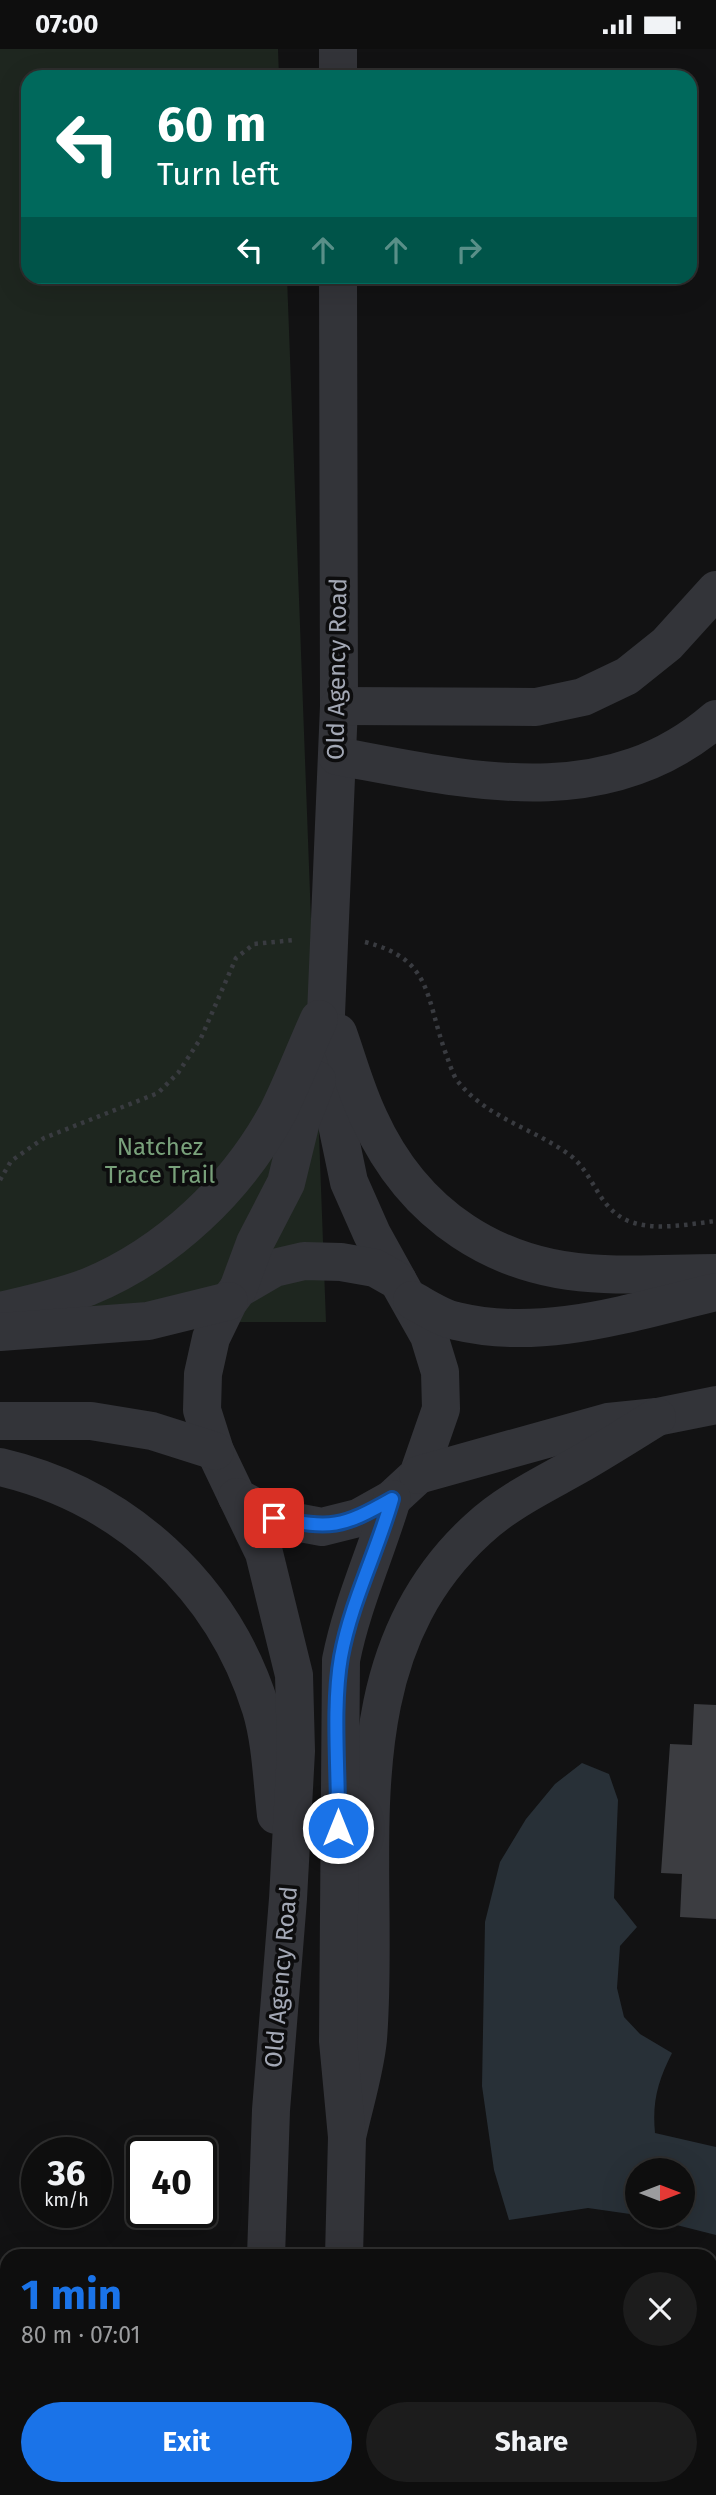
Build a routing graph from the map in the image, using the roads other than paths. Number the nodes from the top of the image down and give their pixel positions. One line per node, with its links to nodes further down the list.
1 (338, 49): 2 (street)
2 (338, 70)
3 (338, 284): 5 (street, Old Agency Road)
4 (716, 590): 5 (street)
5 (339, 706): 7 (street, Old Agency Road)
6 (716, 719): 7 (street)
7 (337, 756): 8 (street, Old Agency Road)
8 (326, 1001): 9 (street, Old Agency Road); 10 (street); 14 (street)
9 (324, 1062): 11 (street, Old Agency Road); 13 (street, Old Agency Road)
10 (716, 1273)
11 (405, 1291): 12 (street); 13 (street); 21 (street, Old Agency Road)
12 (716, 1292)
13 (234, 1295): 15 (street); 19 (street, Old Agency Road)
14 (0, 1311)
15 (0, 1332)
16 (716, 1405): 17 (street)
17 (657, 1417): 21 (street); 24 (street)
18 (0, 1422): 19 (street)
19 (215, 1451): 22 (street, Old Agency Road)
20 (0, 1467): 23 (street)
21 (405, 1487): 22 (street); 24 (street, Old Agency Road)
22 (237, 1497): 23 (street, Old Agency Road)
23 (288, 1899): 25 (street, Old Agency Road)
24 (347, 2137): 26 (street, Old Agency Road)
25 (266, 2249)
26 (344, 2249)

